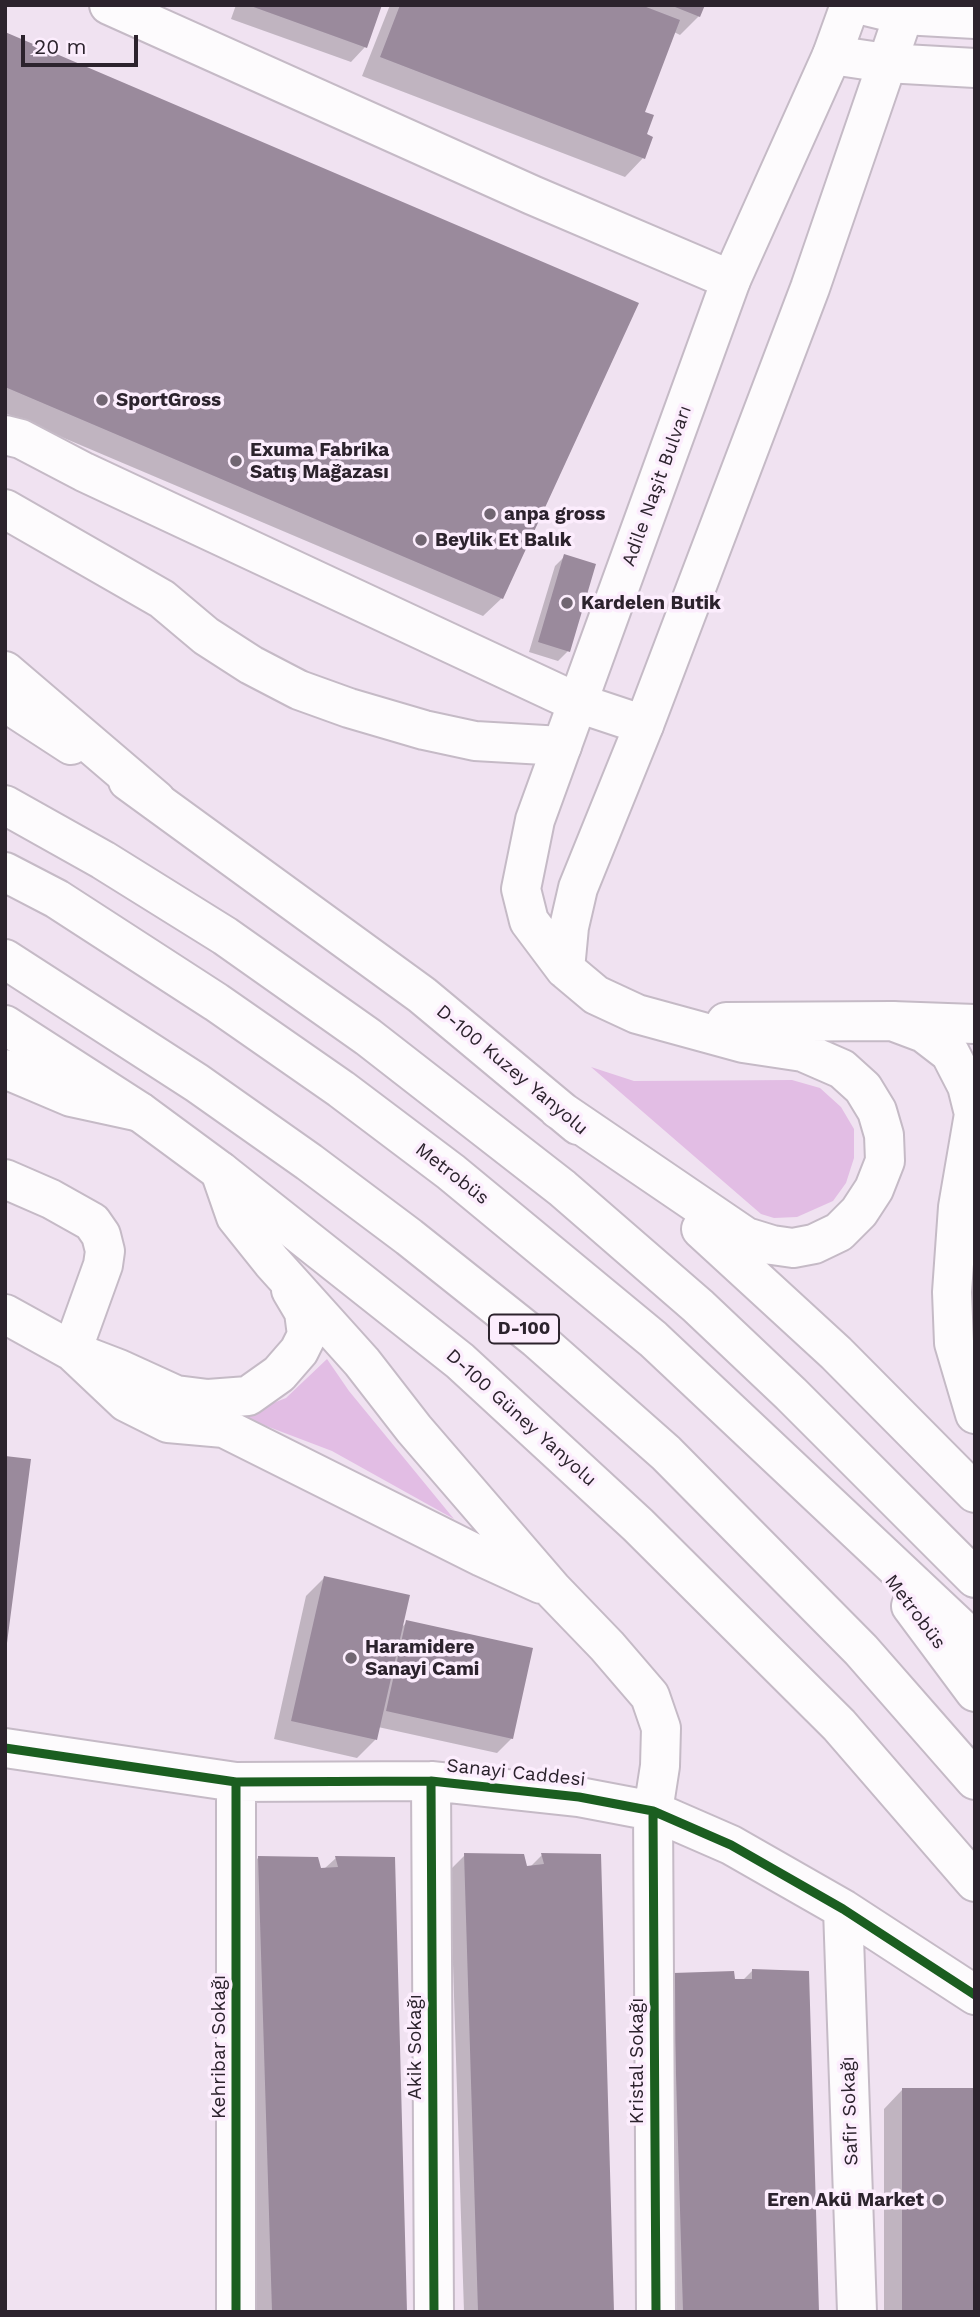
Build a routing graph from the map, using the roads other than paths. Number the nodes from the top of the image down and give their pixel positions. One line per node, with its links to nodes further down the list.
1 (109, 5): 9 (main road)
2 (850, 5): 6 (main road, Adile Naşit Bulvarı)
3 (862, 5): 4 (main road)
4 (905, 10): 5 (main road); 7 (main road)
5 (975, 19)
6 (832, 55): 7 (main road); 9 (main road, Adile Naşit Bulvarı)
7 (886, 63): 8 (main road); 15 (main road)
8 (975, 68)
9 (732, 280): 14 (main road, Adile Naşit Bulvarı)
10 (6, 433): 14 (main road)
11 (5, 509): 16 (main road)
12 (5, 671): 17 (main road)
13 (5, 702): 17 (main road, D-100 Kuzey Yanyolu)
14 (578, 703): 15 (main road); 16 (main road, Adile Naşit Bulvarı)
15 (644, 725): 21 (main road)
16 (562, 746): 21 (main road, Adile Naşit Bulvarı)
17 (156, 800): 27 (main road, D-100 Kuzey Yanyolu)
18 (5, 805): 38 (main road)
19 (5, 872): 37 (main road, Metrobüs)
20 (5, 959): 43 (main road, D-100)
21 (565, 969): 23 (main road, Adile Naşit Bulvarı)
22 (892, 1021): 23 (main road, Adile Naşit Bulvarı); 24 (main road); 30 (main road, Adile Naşit Bulvarı)
23 (675, 1023): 27 (main road, Adile Naşit Bulvarı)
24 (975, 1024)
25 (5, 1025): 28 (main road, D-100 Güney Yanyolu)
26 (5, 1069): 28 (main road)
27 (558, 1108): 36 (main road, D-100 Kuzey Yanyolu)
28 (140, 1112): 29 (main road, D-100 Güney Yanyolu)
29 (220, 1171): 32 (main road); 47 (main road, D-100 Güney Yanyolu)
30 (969, 1173): 35 (main road, Adile Naşit Bulvarı)
31 (5, 1179): 34 (main road)
32 (272, 1262): 34 (main road); 39 (main road, Kristal Sokağı)
33 (5, 1314): 34 (main road)
34 (72, 1352): 39 (main road)
35 (975, 1414)
36 (975, 1493)
37 (856, 1532): 40 (main road, Metrobüs); 41 (main road, Metrobüs)
38 (975, 1577)
39 (552, 1589): 46 (main road, Kristal Sokağı)
40 (975, 1642)
41 (975, 1692)
42 (6, 1754): 45 (main road, Sanayi Caddesi)
43 (975, 1780)
44 (432, 1781): 45 (main road, Sanayi Caddesi); 46 (main road, Sanayi Caddesi); 51 (main road, Akik Sokağı)
45 (236, 1782): 50 (main road, Kehribar Sokağı)
46 (653, 1811): 48 (main road, Sanayi Caddesi); 52 (main road, Kristal Sokağı)
47 (975, 1882)
48 (844, 1909): 49 (main road, Sanayi Caddesi); 53 (main road, Safir Sokağı)
49 (975, 1995)
50 (236, 2312)
51 (434, 2312)
52 (656, 2312)
53 (857, 2312)

